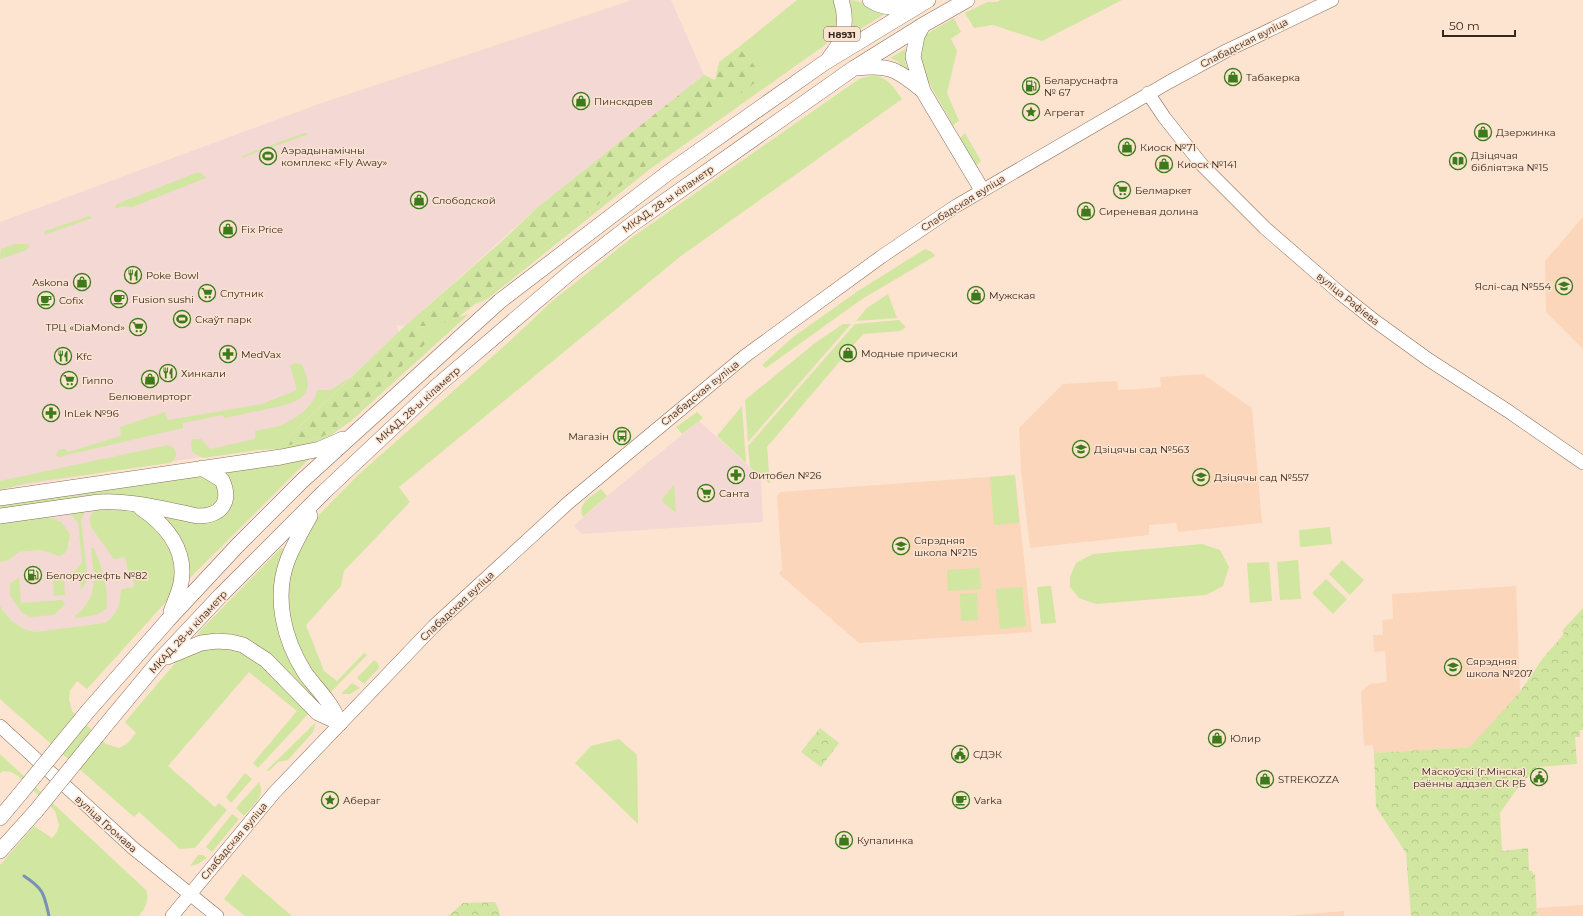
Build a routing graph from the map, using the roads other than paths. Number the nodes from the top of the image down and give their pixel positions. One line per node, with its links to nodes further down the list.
1 (841, 0): 7 (highway, Н8931)
2 (870, 0): 5 (highway)
3 (966, 0): 6 (highway, МКАД, 28-ы кіламетр)
4 (1332, 0): 10 (main road, Слабадская вуліца)
5 (925, 2): 7 (highway, МКАД, 28-ы кіламетр)
6 (923, 24): 8 (highway, МКАД, 28-ы кіламетр); 9 (highway)
7 (824, 63): 12 (highway, МКАД, 28-ы кіламетр)
8 (854, 68): 9 (highway); 15 (highway, МКАД, 28-ы кіламетр)
9 (922, 91): 11 (highway)
10 (1148, 94): 11 (main road, Слабадская вуліца); 13 (main road, вуліца Рафіева)
11 (982, 190): 21 (main road, Слабадская вуліца)
12 (356, 431): 14 (highway); 19 (highway, МКАД, 28-ы кіламетр)
13 (1583, 463)
14 (202, 468): 16 (highway); 17 (highway)
15 (324, 492): 20 (highway, МКАД, 28-ы кіламетр); 21 (highway)
16 (0, 498)
17 (137, 505): 18 (highway); 19 (highway)
18 (0, 516)
19 (168, 620): 23 (highway, МКАД, 28-ы кіламетр, bridge)
20 (159, 661): 21 (highway); 24 (highway, МКАД, 28-ы кіламетр, bridge)
21 (340, 723): 25 (main road, Слабадская вуліца)
22 (0, 726): 25 (main road, вуліца Громава)
23 (0, 818)
24 (0, 851)
25 (189, 894): 26 (main road, Слабадская вуліца); 27 (main road, вуліца Громава)
26 (172, 916)
27 (217, 916)

